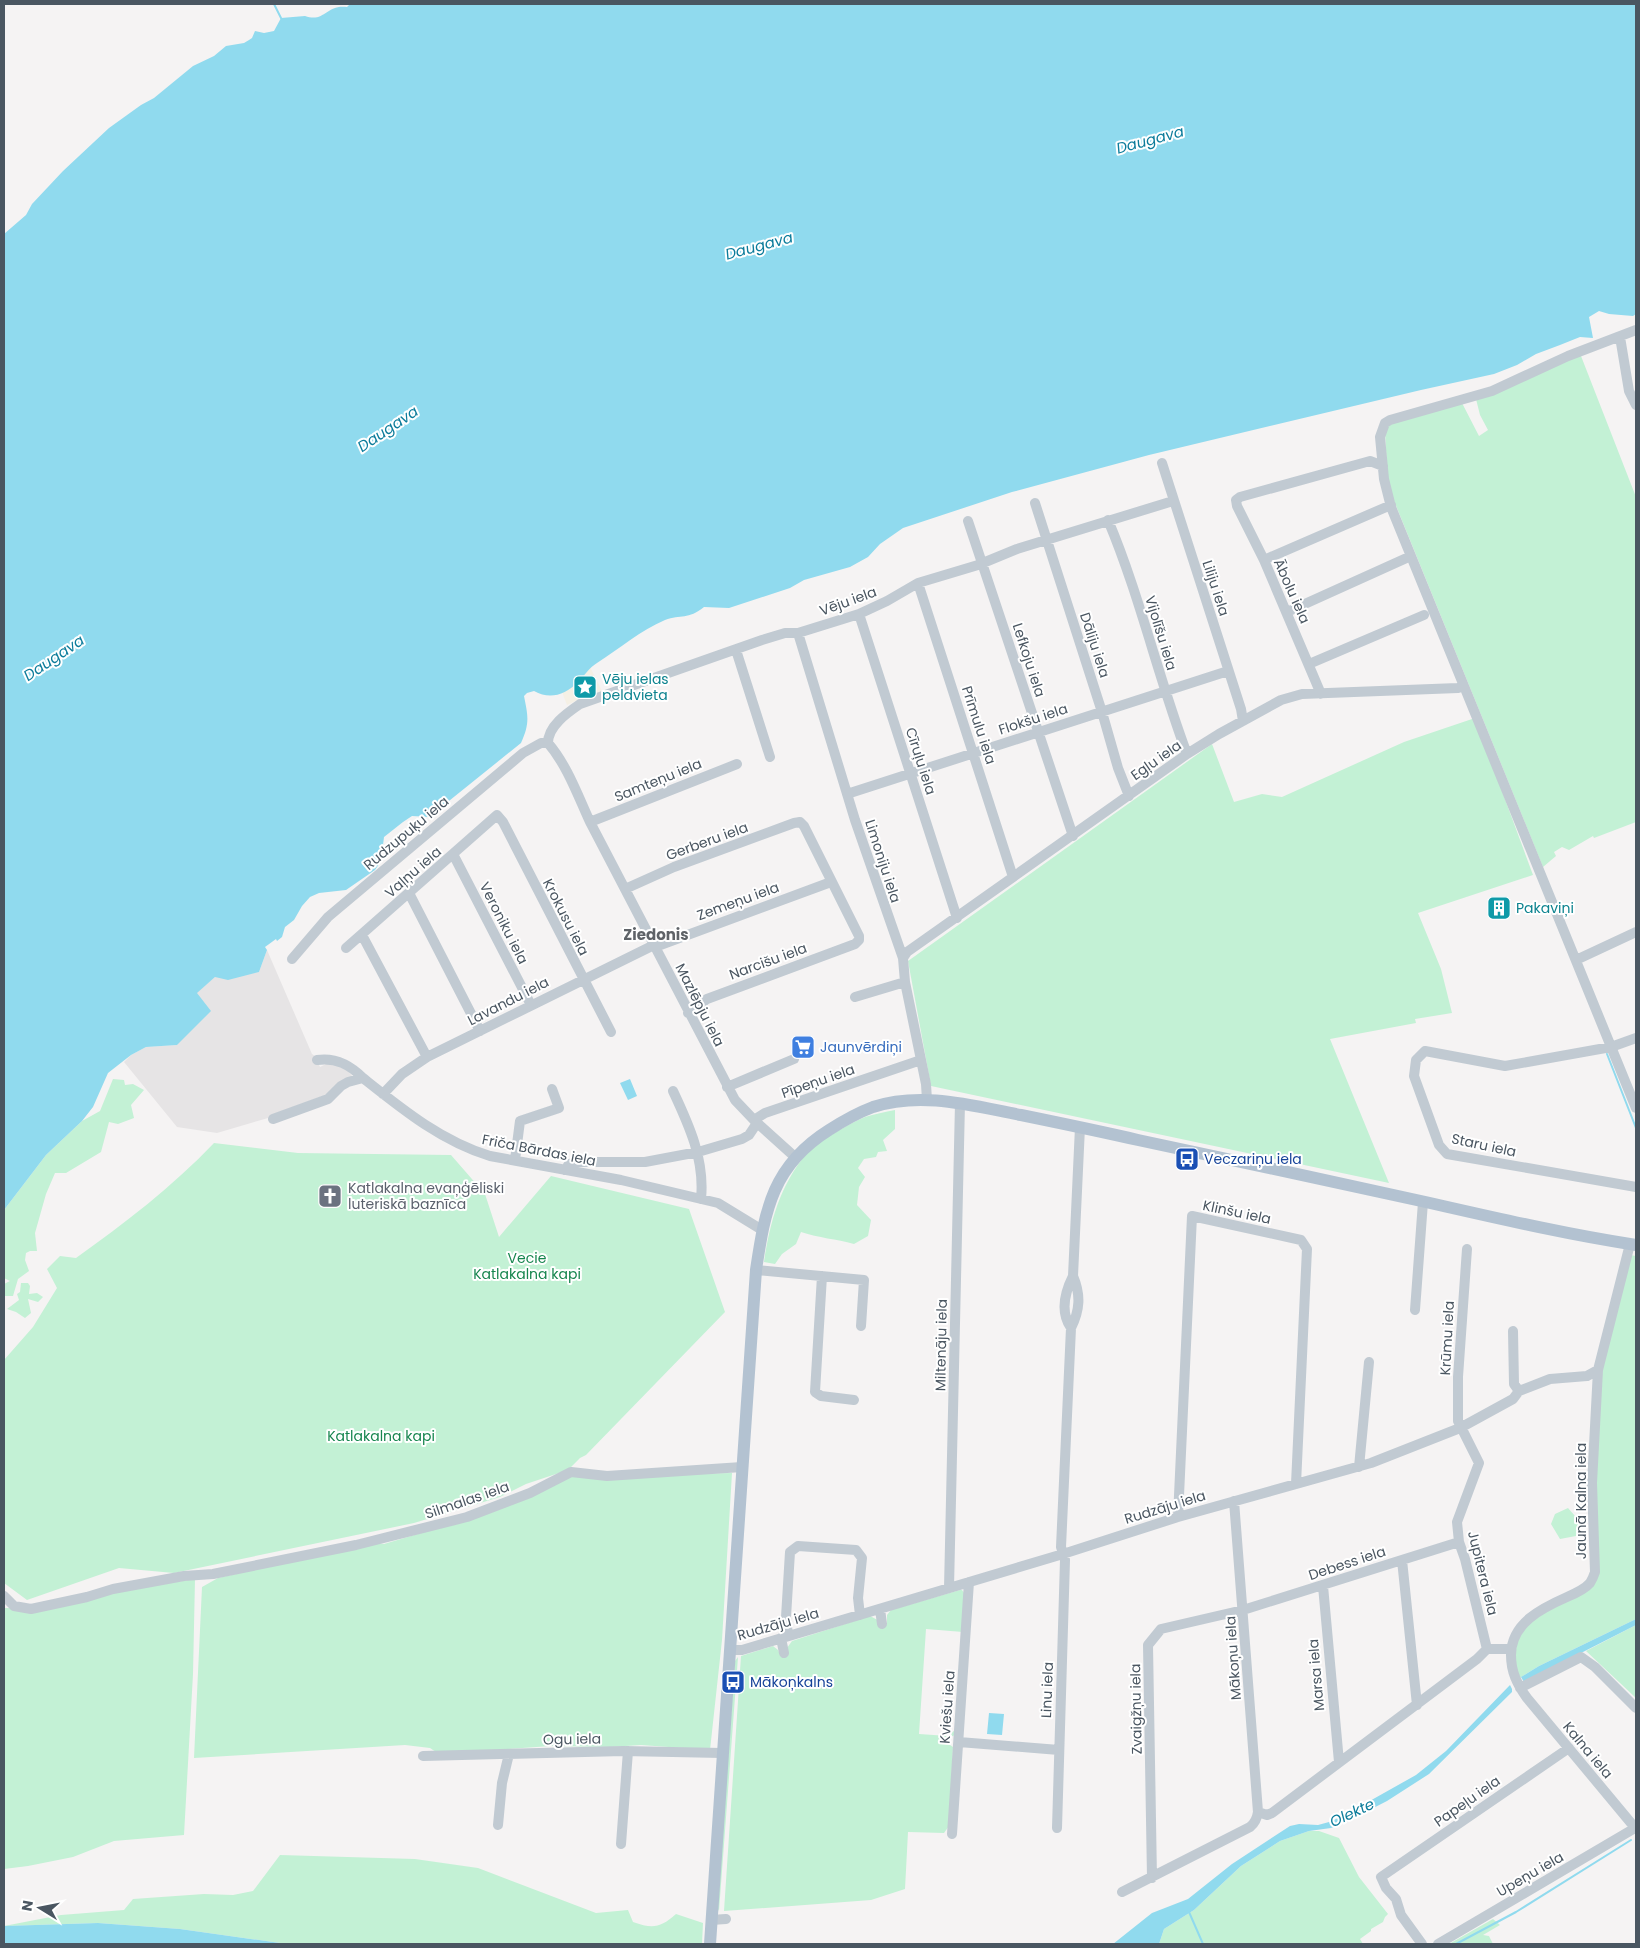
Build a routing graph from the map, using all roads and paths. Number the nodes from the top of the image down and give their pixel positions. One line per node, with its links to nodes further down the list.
1 (1636, 330): 2 (street)
2 (1620, 337): 3 (street); 5 (street)
3 (1636, 405)
4 (1162, 463): 6 (street, Liliju iela)
5 (1383, 466): 8 (street); 13 (street, Ābolu iela)
6 (1172, 501): 9 (street, Vēju iela); 22 (street, Liliju iela)
7 (1035, 503): 11 (street, Dāliju iela)
8 (1390, 505): 12 (street); 13 (street)
9 (1108, 520): 11 (street, Vēju iela); 24 (street, Vijolīšu iela)
10 (968, 521): 14 (street, Lefkoju iela)
11 (1046, 539): 14 (street, Vēju iela); 26 (street, Dāliju iela)
12 (1412, 556): 16 (street); 23 (street)
13 (1264, 560): 16 (street, Ābolu iela)
14 (982, 563): 15 (street, Vēju iela); 28 (street, Lefkoju iela)
15 (918, 583): 17 (street, Vēju iela); 30 (street, Prīmulu iela)
16 (1286, 612): 21 (street, Ābolu iela)
17 (859, 614): 19 (street, Vēju iela); 34 (street, Cīruļu iela)
18 (1424, 614): 21 (street)
19 (798, 633): 20 (street, Vēju iela); 35 (street, Limoniju iela)
20 (736, 650): 29 (street, Vēju iela); 32 (street)
21 (1309, 664): 25 (street, Ābolu iela)
22 (1228, 672): 24 (street, Flokšu iela); 27 (street, Liliju iela)
23 (1464, 686): 25 (street, Egļu iela); 52 (street)
24 (1165, 692): 26 (street, Flokšu iela); 31 (street, Vijolīšu iela)
25 (1321, 694): 27 (street, Egļu iela)
26 (1102, 712): 28 (street, Flokšu iela); 36 (street, Dāliju iela)
27 (1243, 721): 31 (street, Egļu iela)
28 (1038, 732): 30 (street, Flokšu iela); 39 (street, Lefkoju iela)
29 (548, 743): 38 (street, Mazlēpju iela); 51 (street, Rudzupuķu iela)
30 (974, 753): 34 (street, Flokšu iela); 41 (street, Prīmulu iela)
31 (1187, 754): 36 (street, Egļu iela)
32 (770, 758)
33 (737, 764): 38 (street, Samteņu iela)
34 (910, 773): 35 (street, Flokšu iela); 45 (street, Cīruļu iela)
35 (848, 794): 50 (street, Limoniju iela)
36 (1129, 796): 39 (street, Egļu iela)
37 (497, 815): 40 (street, Vaļņu iela); 53 (street, Krokusu iela)
38 (590, 822): 43 (street, Mazlēpju iela)
39 (1073, 836): 41 (street, Egļu iela)
40 (454, 854): 44 (street, Vaļņu iela); 56 (street, Veroniku iela)
41 (1013, 876): 45 (street, Egļu iela)
42 (831, 882): 43 (street, Gerberu iela); 48 (street, Zemeņu iela); 57 (street, Narcišu iela)
43 (625, 889): 48 (street, Mazlēpju iela)
44 (409, 893): 47 (street, Vaļņu iela); 58 (street)
45 (956, 918): 50 (street, Egļu iela)
46 (1636, 932): 52 (street)
47 (362, 935): 49 (street, Vaļņu iela); 62 (street)
48 (654, 946): 53 (street, Lavandu iela); 57 (street, Mazlēpju iela)
49 (346, 948)
50 (903, 958): 54 (street, Limoniju iela)
51 (292, 959)
52 (1576, 960): 61 (street)
53 (582, 980): 56 (street, Lavandu iela); 59 (street, Krokusu iela)
54 (906, 982): 55 (street); 65 (street, Limoniju iela)
55 (855, 997)
56 (531, 1005): 58 (street, Lavandu iela)
57 (688, 1013): 67 (street, Mazlēpju iela)
58 (480, 1030): 62 (street, Lavandu iela)
59 (610, 1032)
60 (1636, 1038): 61 (street)
61 (1611, 1047): 73 (street); 81 (street, Staru iela)
62 (427, 1057): 70 (street, Lavandu iela)
63 (317, 1060): 66 (street, Friča Bārdas iela)
64 (794, 1060): 67 (street)
65 (921, 1060): 71 (street, Limoniju iela); 75 (street, Pīpeņu iela)
66 (363, 1078): 70 (street, Friča Bārdas iela); 74 (street)
67 (727, 1087): 75 (street, Mazlēpju iela)
68 (552, 1089): 79 (street)
69 (673, 1090): 77 (street)
70 (383, 1094): 79 (street, Friča Bārdas iela)
71 (926, 1100): 72 (main road); 78 (main road)
72 (960, 1103): 76 (main road); 107 (street, Miltenāju iela)
73 (1636, 1108)
74 (273, 1119)
75 (755, 1121): 77 (street); 78 (street, Mazlēpju iela)
76 (1080, 1127): 83 (main road); 103 (street)
77 (698, 1152): 80 (street); 82 (street)
78 (795, 1157): 84 (main road)
79 (515, 1160): 80 (street, Friča Bārdas iela)
80 (565, 1170): 82 (street, Friča Bārdas iela)
81 (1636, 1187)
82 (701, 1199): 84 (street, Friča Bārdas iela)
83 (1424, 1202): 85 (main road); 89 (street)
84 (762, 1230): 87 (main road)
85 (1633, 1244): 93 (street, Jaunā Kalna iela)
86 (1467, 1249): 96 (street, Krūmu iela)
87 (756, 1270): 88 (street); 97 (main road)
88 (822, 1276): 90 (street); 95 (street)
89 (1415, 1310)
90 (860, 1326)
91 (1513, 1330): 94 (street)
92 (1369, 1362): 98 (street)
93 (1598, 1370): 94 (street, Rudzāju iela); 115 (street, Jaunā Kalna iela)
94 (1519, 1391): 96 (street, Rudzāju iela)
95 (854, 1400)
96 (1460, 1428): 98 (street, Rudzāju iela); 102 (street, Jupitera iela)
97 (742, 1467): 108 (street, Silmalas iela); 116 (main road)
98 (1359, 1467): 99 (street, Rudzāju iela)
99 (1296, 1484): 100 (street, Rudzāju iela); 101 (street, Klinšu iela)
100 (1234, 1501): 101 (street, Rudzāju iela); 110 (street, Mākoņu iela)
101 (1178, 1517): 103 (street, Rudzāju iela)
102 (1460, 1542): 104 (street, Debess iela); 114 (street, Jupitera iela)
103 (1063, 1554): 105 (street, Rudzāju iela); 123 (street, Linu iela)
104 (1402, 1560): 106 (street, Debess iela); 119 (street)
105 (969, 1582): 107 (street, Rudzāju iela); 121 (street, Kviešu iela)
106 (1323, 1586): 110 (street, Debess iela); 128 (street, Marsa iela)
107 (949, 1588): 109 (street, Rudzāju iela)
108 (4, 1596)
109 (880, 1609): 111 (street, Rudzāju iela); 112 (street)
110 (1243, 1610): 129 (street, Mākoņu iela); 135 (street, Zvaigžņu iela)
111 (860, 1614): 113 (street, Rudzāju iela); 113 (street)
112 (882, 1624)
113 (784, 1637): 116 (street, Rudzāju iela); 117 (street)
114 (1487, 1649): 115 (street); 119 (street)
115 (1511, 1649): 118 (street)
116 (730, 1650): 125 (main road)
117 (784, 1654)
118 (1520, 1688): 120 (street); 122 (street, Kalna iela)
119 (1416, 1706): 128 (street)
120 (1636, 1708)
121 (959, 1742): 123 (street); 133 (street, Kviešu iela)
122 (1568, 1748): 132 (street, Kalna iela); 140 (street, Papeļu iela)
123 (1060, 1750): 131 (street, Linu iela)
124 (628, 1751): 125 (street, Ogu iela); 126 (street, Ogu iela); 134 (street)
125 (722, 1753): 138 (main road)
126 (509, 1754): 127 (street, Ogu iela); 130 (street)
127 (422, 1756)
128 (1339, 1762): 129 (street)
129 (1258, 1812): 135 (street)
130 (498, 1825)
131 (1057, 1828)
132 (1636, 1829): 141 (street, Upeņu iela)
133 (952, 1834)
134 (621, 1844)
135 (1152, 1878): 136 (street)
136 (1122, 1892)
137 (726, 1919): 138 (street)
138 (711, 1920): 139 (main road)
139 (710, 1944)
140 (1422, 1944)
141 (1438, 1944)

